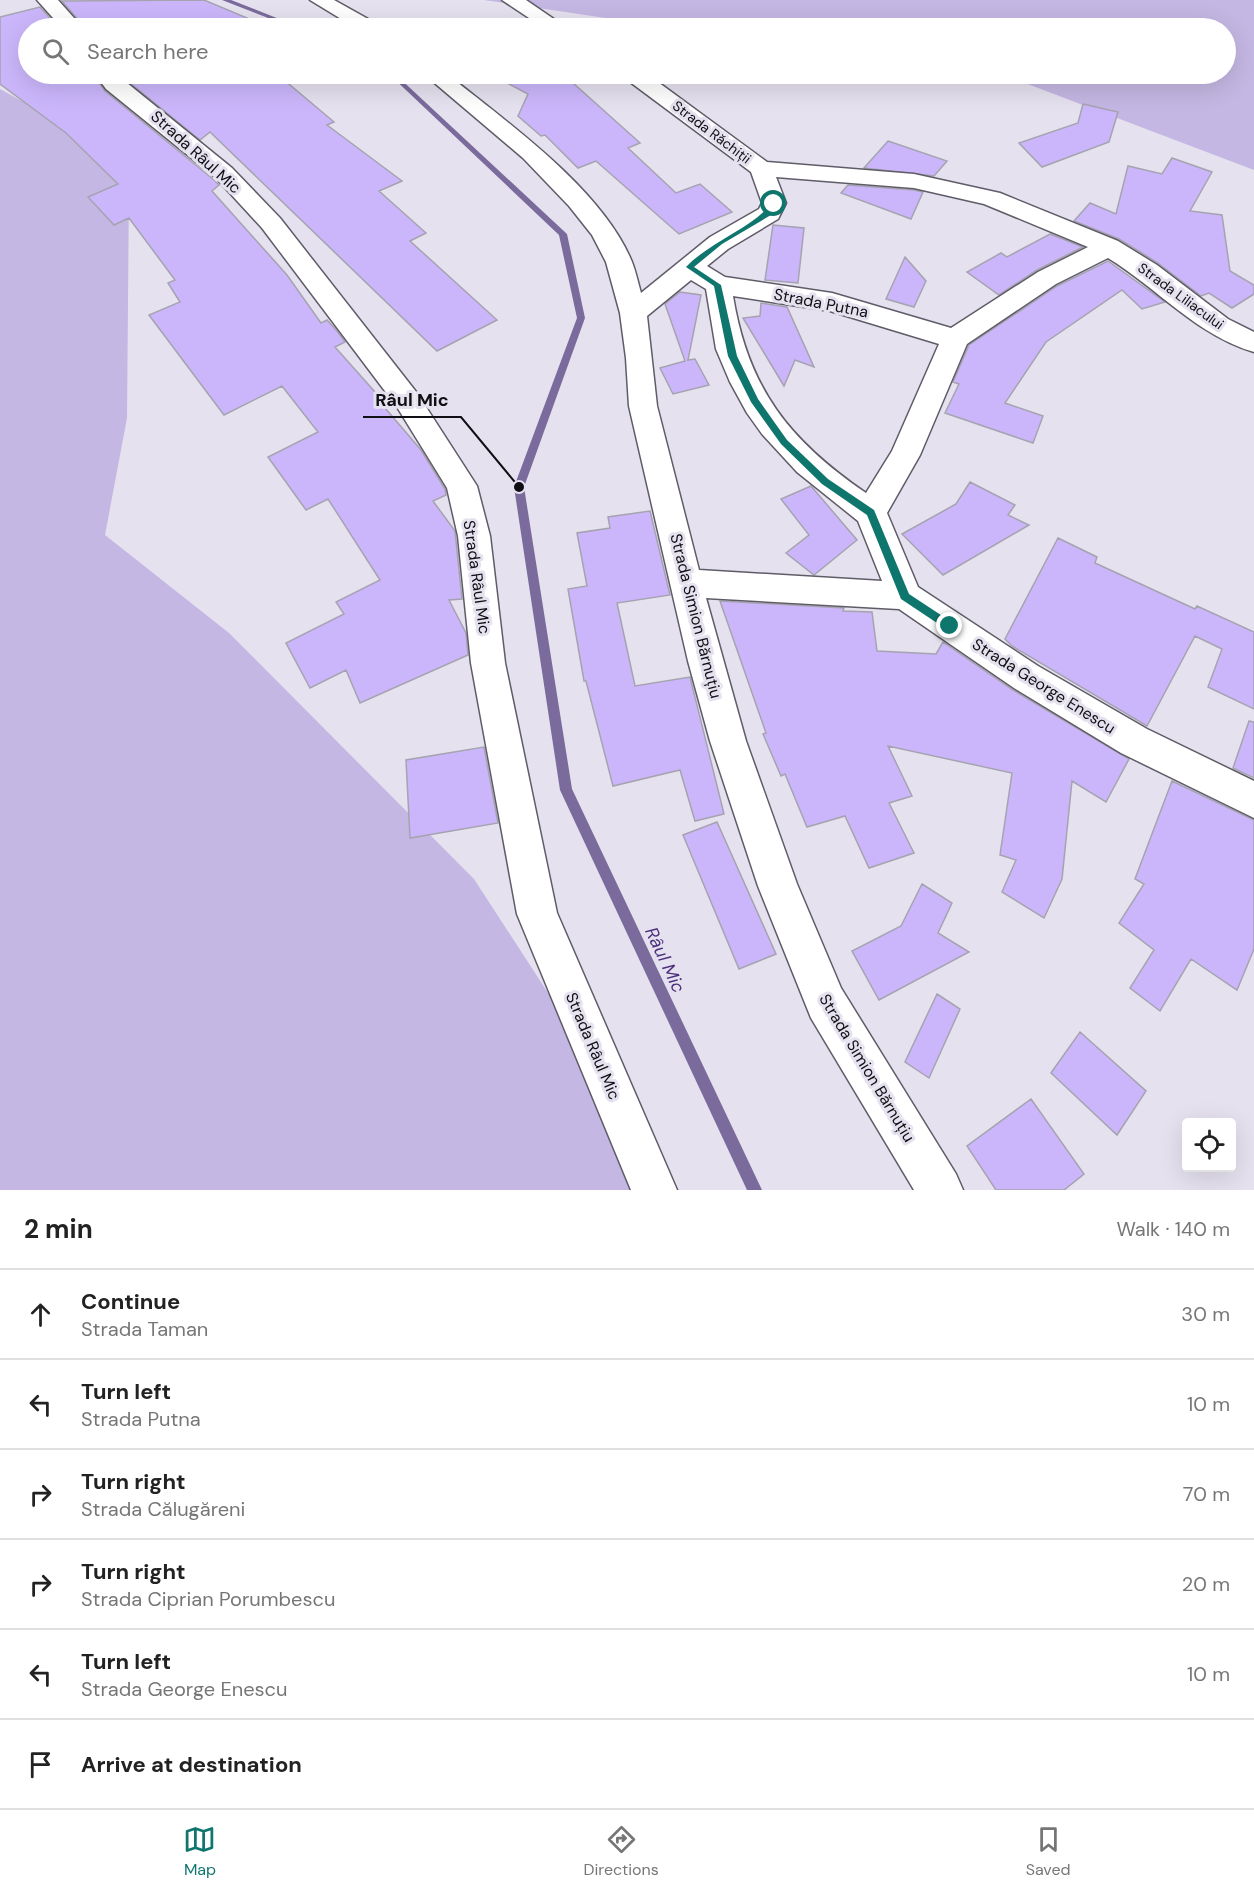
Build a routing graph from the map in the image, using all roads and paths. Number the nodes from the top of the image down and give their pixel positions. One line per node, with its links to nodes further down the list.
1 (47, 0): 4 (street)
2 (320, 0): 5 (street)
3 (512, 0): 6 (street)
4 (64, 18)
5 (352, 18)
6 (541, 18)
7 (114, 84): 21 (street, Strada Râul Mic)
8 (447, 84): 14 (street, Strada Simion Bărnuțiu)
9 (647, 84): 10 (street, Strada Răchiții)
10 (761, 169): 11 (street, Strada Liliacului); 12 (street)
11 (1109, 247): 15 (street); 16 (street, Strada Liliacului)
12 (689, 267): 13 (street, Strada Putna); 14 (street)
13 (718, 285): 15 (street, Strada Putna); 17 (street)
14 (633, 313): 18 (street, Strada Simion Bărnuțiu)
15 (955, 339): 17 (street)
16 (1254, 343)
17 (871, 513): 19 (street)
18 (688, 583): 19 (street); 22 (street, Strada Simion Bărnuțiu)
19 (905, 596): 20 (street, Strada George Enescu)
20 (1254, 800)
21 (654, 1190)
22 (940, 1190)

